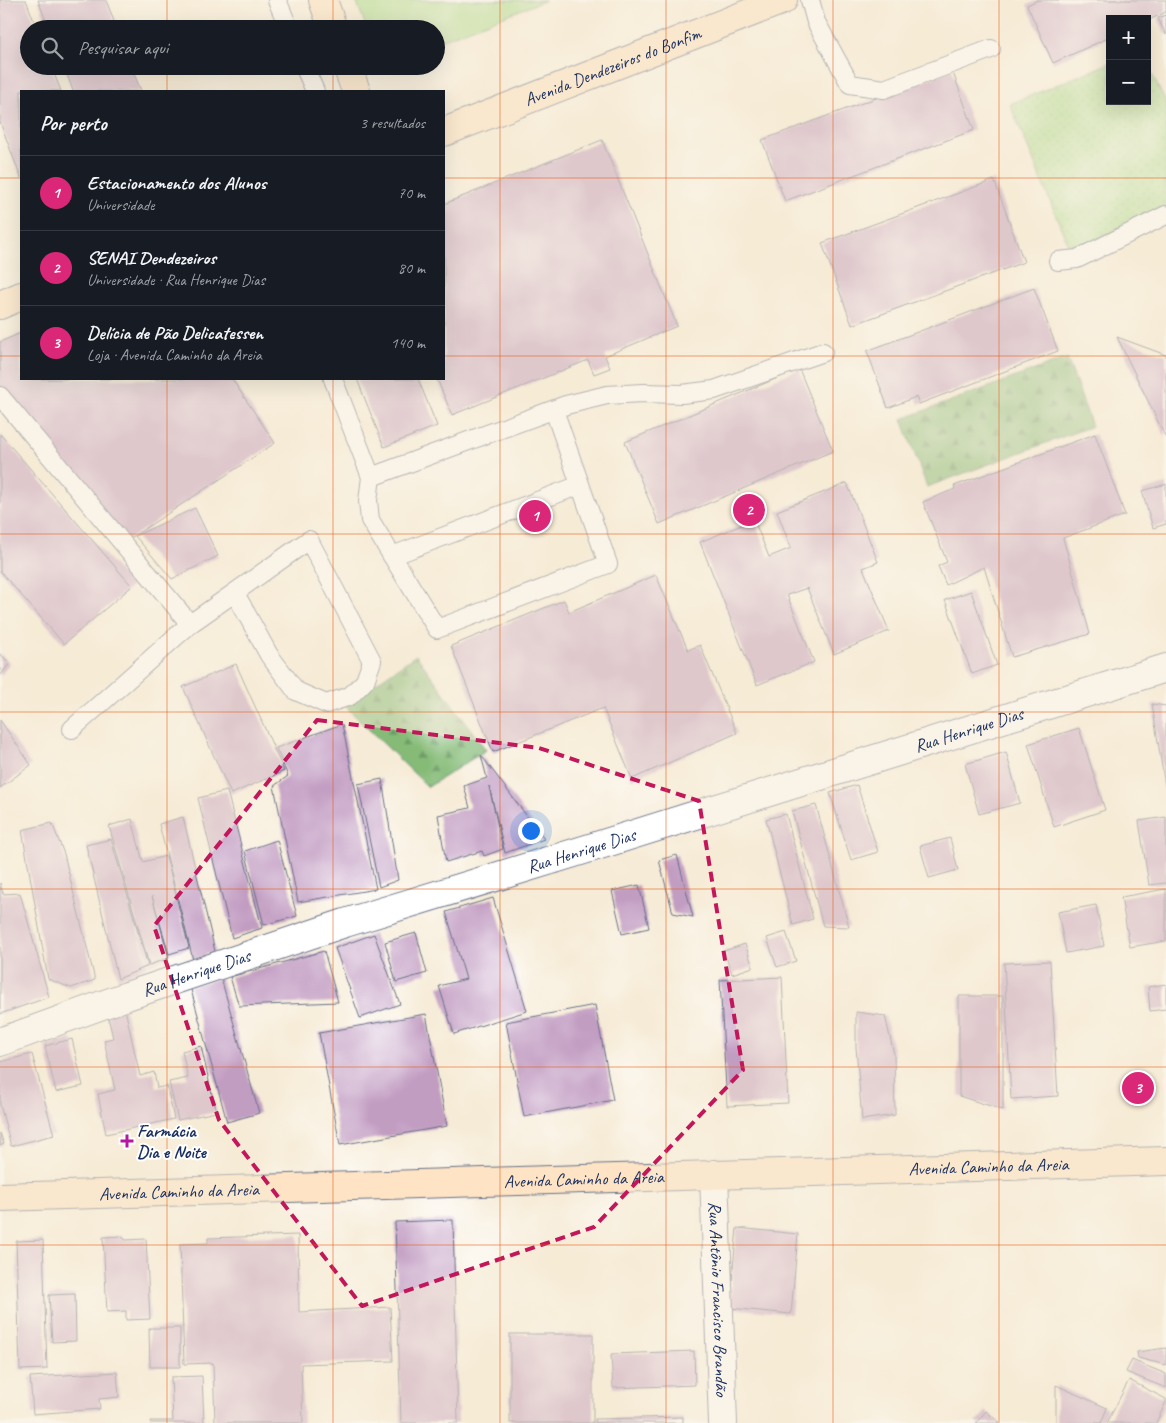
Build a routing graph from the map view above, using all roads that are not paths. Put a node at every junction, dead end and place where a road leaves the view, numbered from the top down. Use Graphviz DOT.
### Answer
graph roads {
  1 [pos="277,0"];
  2 [pos="323,0"];
  3 [pos="783,0"];
  4 [pos="810,0"];
  5 [pos="285,20"];
  6 [pos="330,20"];
  7 [pos="991,49"];
  8 [pos="308,75"];
  9 [pos="350,75"];
  10 [pos="315,90"];
  11 [pos="356,90"];
  12 [pos="445,132"];
  13 [pos="1166,215"];
  14 [pos="1058,262"];
  15 [pos="20,296"];
  16 [pos="0,305"];
  17 [pos="823,352"];
  18 [pos="333,380"];
  19 [pos="0,396"];
  20 [pos="554,410"];
  21 [pos="371,477"];
  22 [pos="580,485"];
  23 [pos="392,556"];
  24 [pos="235,593"];
  25 [pos="190,624"];
  26 [pos="1166,668"];
  27 [pos="72,729"];
  28 [pos="0,1042"];
  29 [pos="1166,1161"];
  30 [pos="714,1174"];
  31 [pos="0,1197"];
  32 [pos="723,1423"];
  1 -- 5 [label="lane"];
  2 -- 6 [label="main road"];
  3 -- 12 [label="main road, Avenida Dendezeiros do Bonfim"];
  4 -- 7 [label="lane"];
  8 -- 10 [label="lane"];
  9 -- 11 [label="main road"];
  13 -- 14 [label="lane"];
  15 -- 16 [label="main road"];
  17 -- 20 [label="lane"];
  18 -- 21 [label="lane"];
  19 -- 25 [label="lane"];
  20 -- 21 [label="lane"];
  20 -- 22 [label="lane"];
  21 -- 23 [label="lane"];
  22 -- 23 [label="lane"];
  22 -- 23 [label="lane"];
  24 -- 24 [label="lane"];
  24 -- 25 [label="lane"];
  25 -- 27 [label="lane"];
  26 -- 28 [label="street, Rua Henrique Dias"];
  29 -- 30 [label="main road, Avenida Caminho da Areia"];
  30 -- 31 [label="main road, Avenida Caminho da Areia"];
  30 -- 32 [label="street, Rua Antônio Francisco Brandão"];
}
